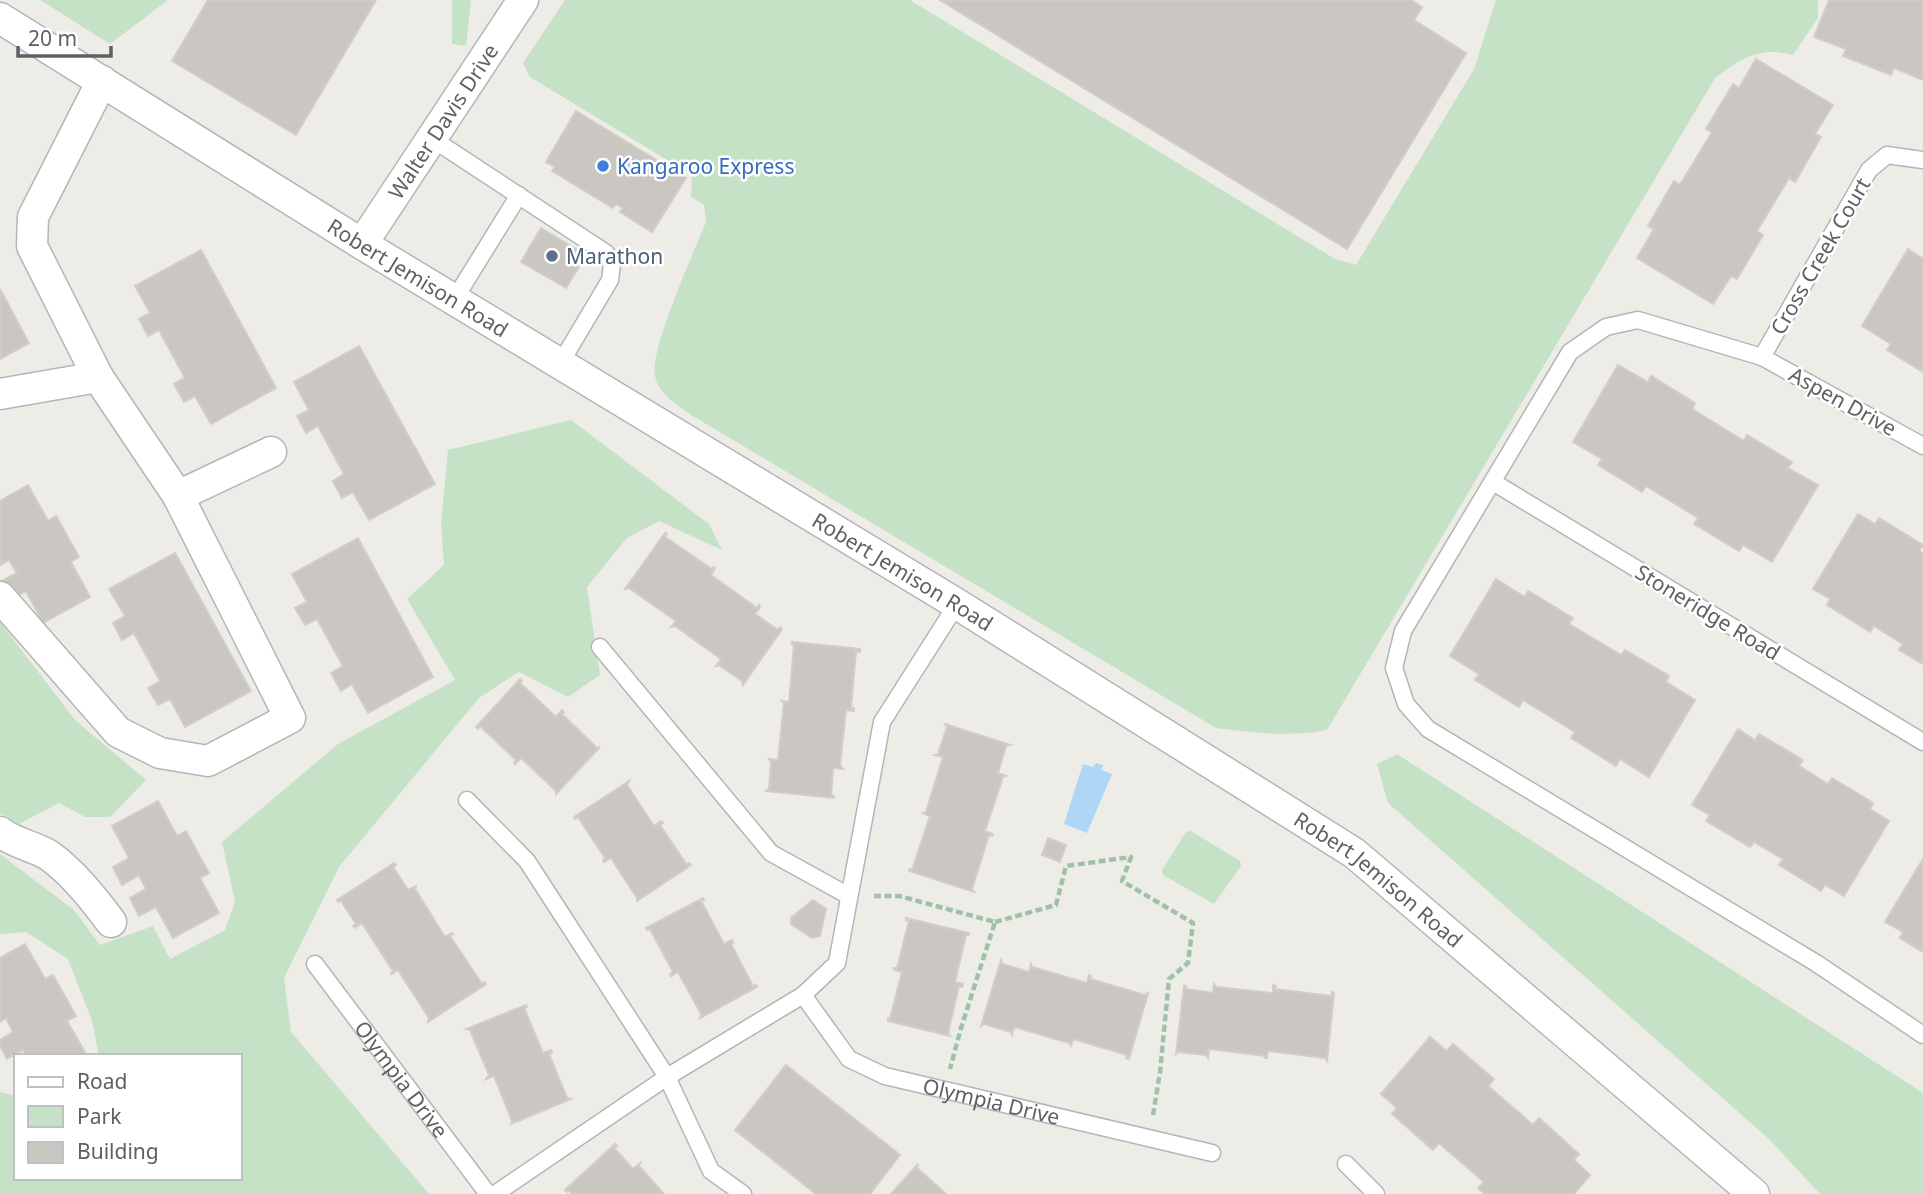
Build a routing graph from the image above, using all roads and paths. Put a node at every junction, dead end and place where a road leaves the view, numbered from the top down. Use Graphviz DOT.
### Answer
graph roads {
  1 [pos="523,0"];
  2 [pos="0,18"];
  3 [pos="102,81"];
  4 [pos="431,138"];
  5 [pos="1923,160"];
  6 [pos="519,195"];
  7 [pos="362,244"];
  8 [pos="454,300"];
  9 [pos="1762,357"];
  10 [pos="560,364"];
  11 [pos="97,377"];
  12 [pos="1,394"];
  13 [pos="1923,446"];
  14 [pos="271,452"];
  15 [pos="1493,482"];
  16 [pos="178,496"];
  17 [pos="0,597"];
  18 [pos="957,604"];
  19 [pos="600,647"];
  20 [pos="1923,742"];
  21 [pos="467,800"];
  22 [pos="0,832"];
  23 [pos="849,896"];
  24 [pos="111,922"];
  25 [pos="995,922"];
  26 [pos="315,964"];
  27 [pos="803,995"];
  28 [pos="1923,1035"];
  29 [pos="667,1077"];
  30 [pos="945,1091"];
  31 [pos="1149,1138"];
  32 [pos="1212,1153"];
  33 [pos="1346,1164"];
  34 [pos="488,1194"];
  35 [pos="495,1194"];
  36 [pos="743,1194"];
  37 [pos="1376,1194"];
  38 [pos="1754,1194"];
  1 -- 4 [label="street, Walter Davis Drive"];
  2 -- 3 [label="street, Robert Jemison Road"];
  3 -- 7 [label="street, Robert Jemison Road"];
  3 -- 11 [label="street"];
  4 -- 6 [label="lane"];
  4 -- 7 [label="street, Walter Davis Drive"];
  5 -- 9 [label="lane, Cross Creek Court"];
  6 -- 8 [label="lane"];
  6 -- 10 [label="lane"];
  7 -- 8 [label="street, Robert Jemison Road"];
  8 -- 10 [label="street, Robert Jemison Road"];
  9 -- 13 [label="lane, Aspen Drive"];
  9 -- 15 [label="lane, Aspen Drive"];
  10 -- 18 [label="street, Robert Jemison Road"];
  11 -- 12 [label="street"];
  11 -- 16 [label="street"];
  14 -- 16 [label="street"];
  15 -- 20 [label="lane, Stoneridge Road"];
  15 -- 28 [label="lane, Aspen Drive"];
  16 -- 17 [label="street"];
  18 -- 23 [label="lane"];
  18 -- 38 [label="street, Robert Jemison Road"];
  19 -- 23 [label="lane"];
  21 -- 29 [label="lane"];
  22 -- 24 [label="street"];
  23 -- 25 [label="path"];
  23 -- 27 [label="lane"];
  25 -- 30 [label="path"];
  25 -- 31 [label="path"];
  26 -- 34 [label="lane, Olympia Drive"];
  27 -- 29 [label="lane"];
  27 -- 30 [label="lane, Olympia Drive"];
  29 -- 35 [label="lane"];
  29 -- 36 [label="lane"];
  30 -- 31 [label="lane, Olympia Drive"];
  31 -- 32 [label="lane, Olympia Drive"];
  33 -- 37 [label="lane"];
}
